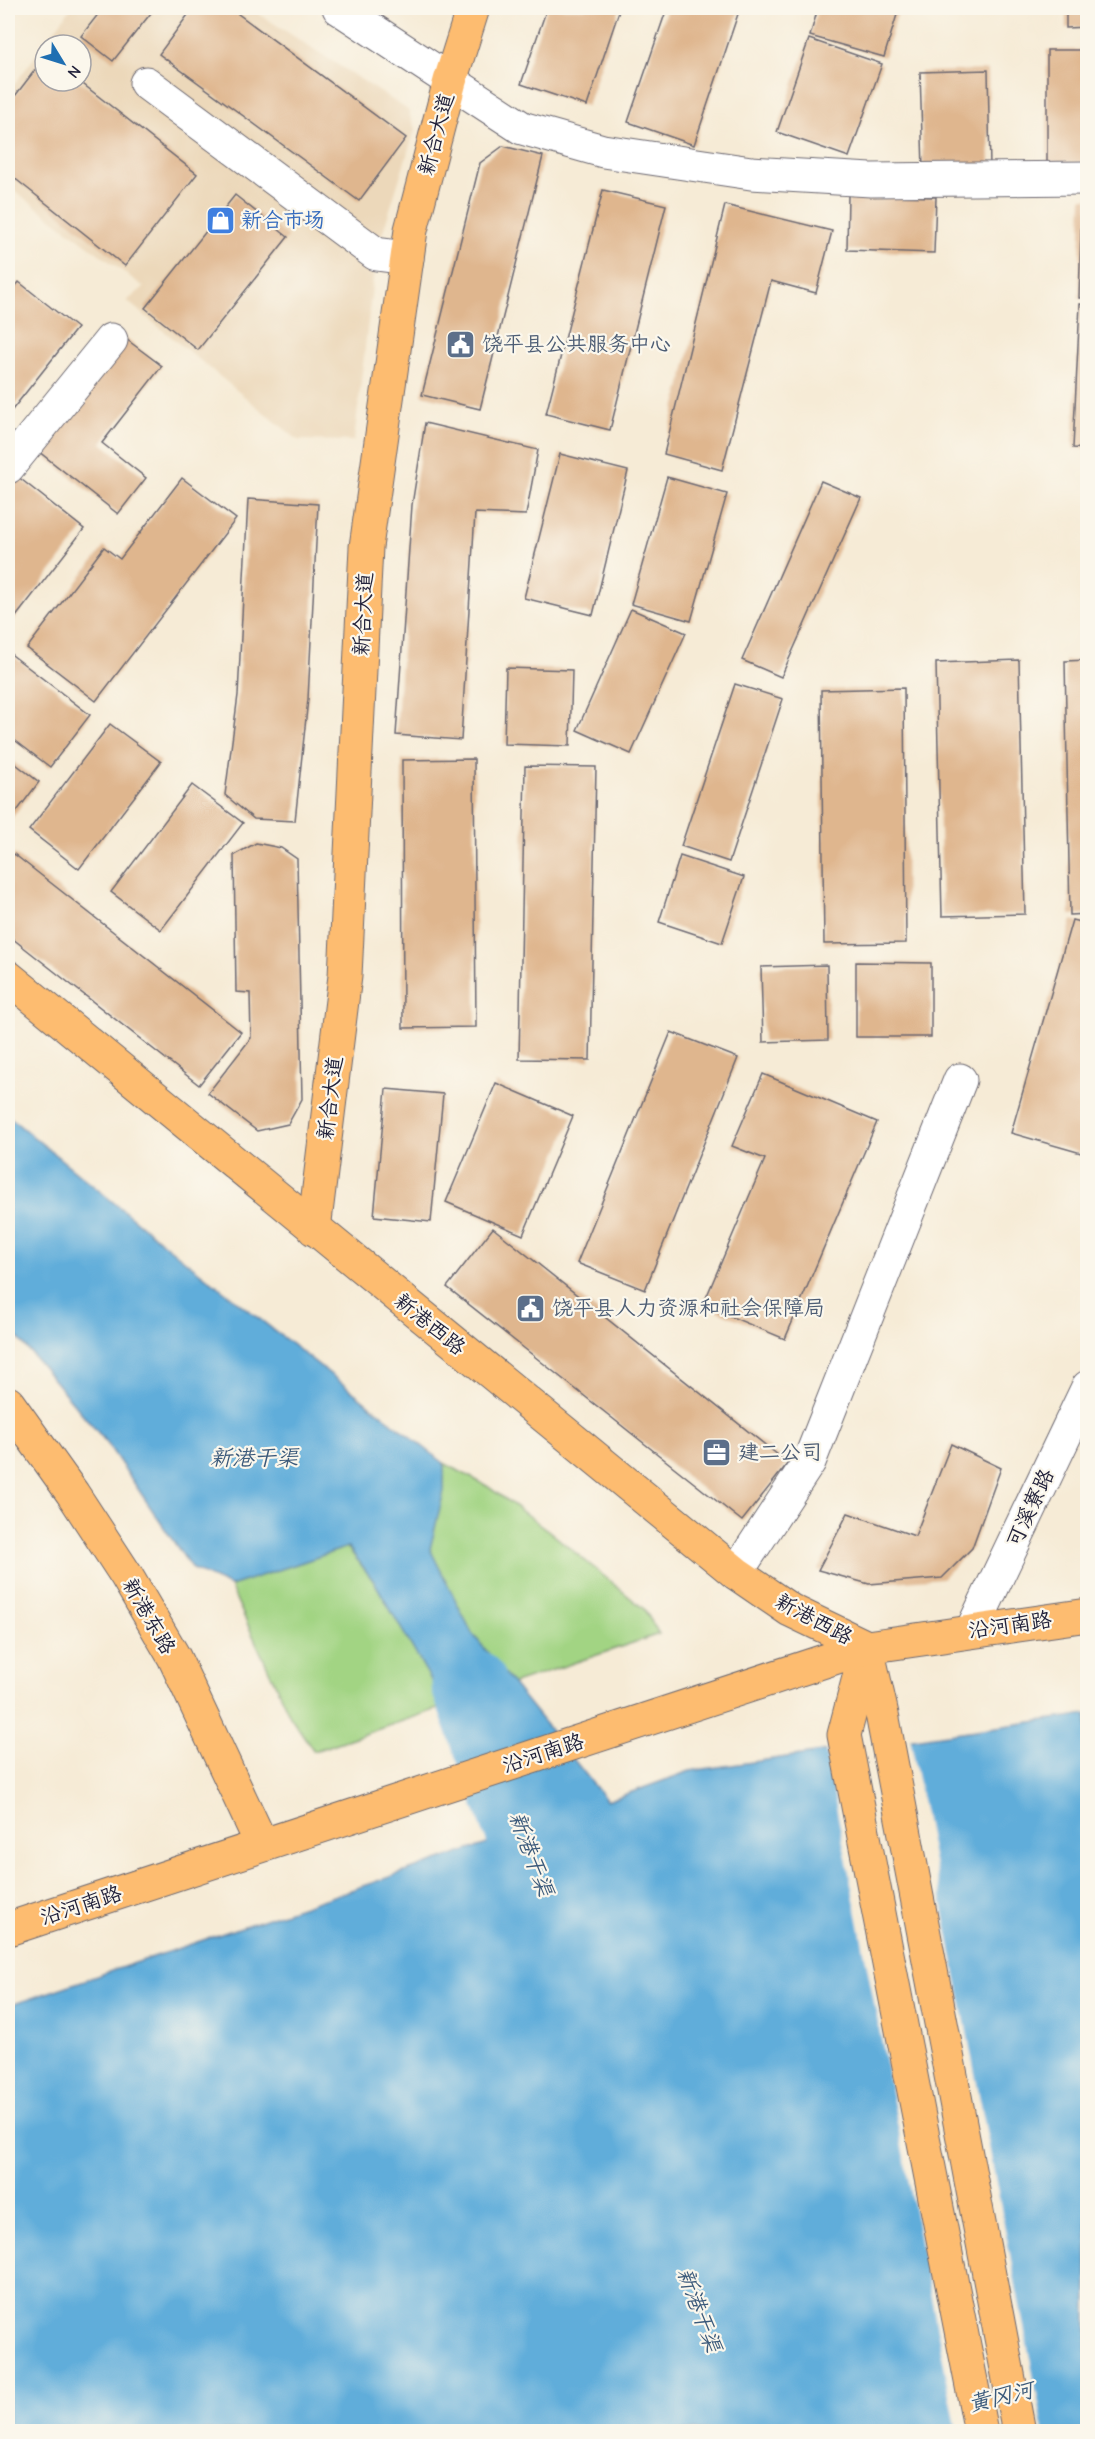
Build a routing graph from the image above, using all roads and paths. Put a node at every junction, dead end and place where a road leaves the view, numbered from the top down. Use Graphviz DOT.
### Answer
graph roads {
  1 [pos="339,8"];
  2 [pos="473,8"];
  3 [pos="450,81"];
  4 [pos="146,83"];
  5 [pos="1088,178"];
  6 [pos="407,258"];
  7 [pos="111,340"];
  8 [pos="8,467"];
  9 [pos="8,977"];
  10 [pos="960,1080"];
  11 [pos="314,1229"];
  12 [pos="1088,1387"];
  13 [pos="8,1403"];
  14 [pos="736,1573"];
  15 [pos="1088,1615"];
  16 [pos="972,1630"];
  17 [pos="867,1647"];
  18 [pos="262,1845"];
  19 [pos="8,1929"];
  20 [pos="981,2432"];
  21 [pos="1019,2432"];
  1 -- 3 [label="street"];
  2 -- 3 [label="main road, 新合大道"];
  3 -- 5 [label="street"];
  3 -- 6 [label="main road, 新合大道"];
  4 -- 6 [label="street"];
  6 -- 11 [label="main road, 新合大道"];
  7 -- 8 [label="street"];
  9 -- 11 [label="main road, 新港西路"];
  10 -- 14 [label="street"];
  11 -- 14 [label="main road, 新港西路"];
  12 -- 16 [label="street, 可溪寮路"];
  13 -- 18 [label="main road, 新港东路"];
  14 -- 17 [label="main road, 新港西路"];
  15 -- 16 [label="main road, 沿河南路"];
  16 -- 17 [label="main road, 沿河南路"];
  17 -- 18 [label="main road, 沿河南路"];
  17 -- 20 [label="main road"];
  17 -- 21 [label="main road"];
  18 -- 19 [label="main road, 沿河南路"];
}
